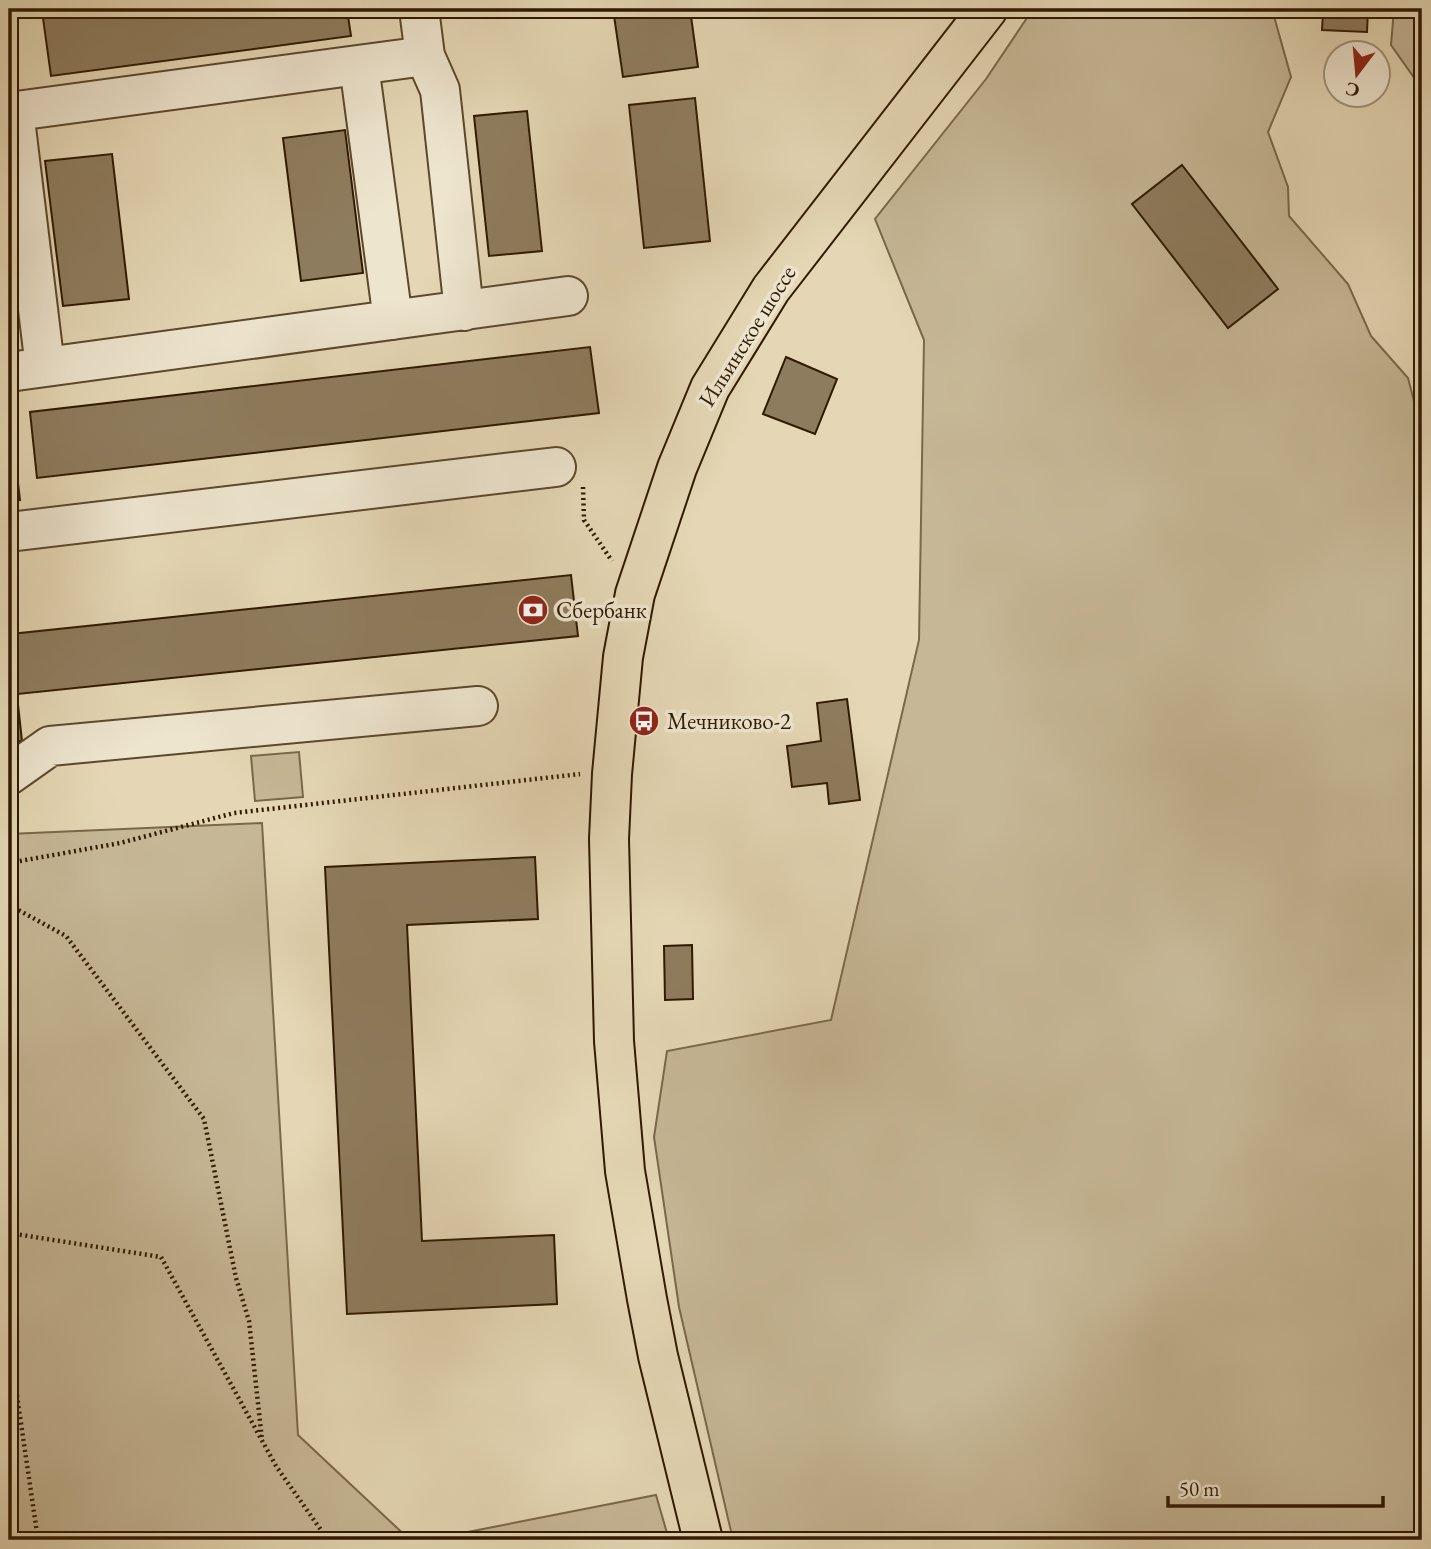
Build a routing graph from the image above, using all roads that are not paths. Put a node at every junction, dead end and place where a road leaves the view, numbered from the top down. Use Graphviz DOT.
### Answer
graph roads {
  1 [pos="419,9"];
  2 [pos="988,9"];
  3 [pos="425,56"];
  4 [pos="359,65"];
  5 [pos="12,112"];
  6 [pos="568,296"];
  7 [pos="464,311"];
  8 [pos="393,320"];
  9 [pos="27,369"];
  10 [pos="569,474"];
  11 [pos="9,532"];
  12 [pos="478,706"];
  13 [pos="9,775"];
  14 [pos="703,1540"];
  1 -- 3 [label="lane"];
  2 -- 14 [label="main road, Ильинское шоссе"];
  3 -- 4 [label="lane"];
  3 -- 7 [label="lane"];
  4 -- 5 [label="lane"];
  4 -- 8 [label="lane"];
  5 -- 9 [label="lane"];
  6 -- 7 [label="lane"];
  7 -- 8 [label="lane"];
  8 -- 9 [label="lane"];
  10 -- 11 [label="lane"];
  12 -- 13 [label="lane"];
}
